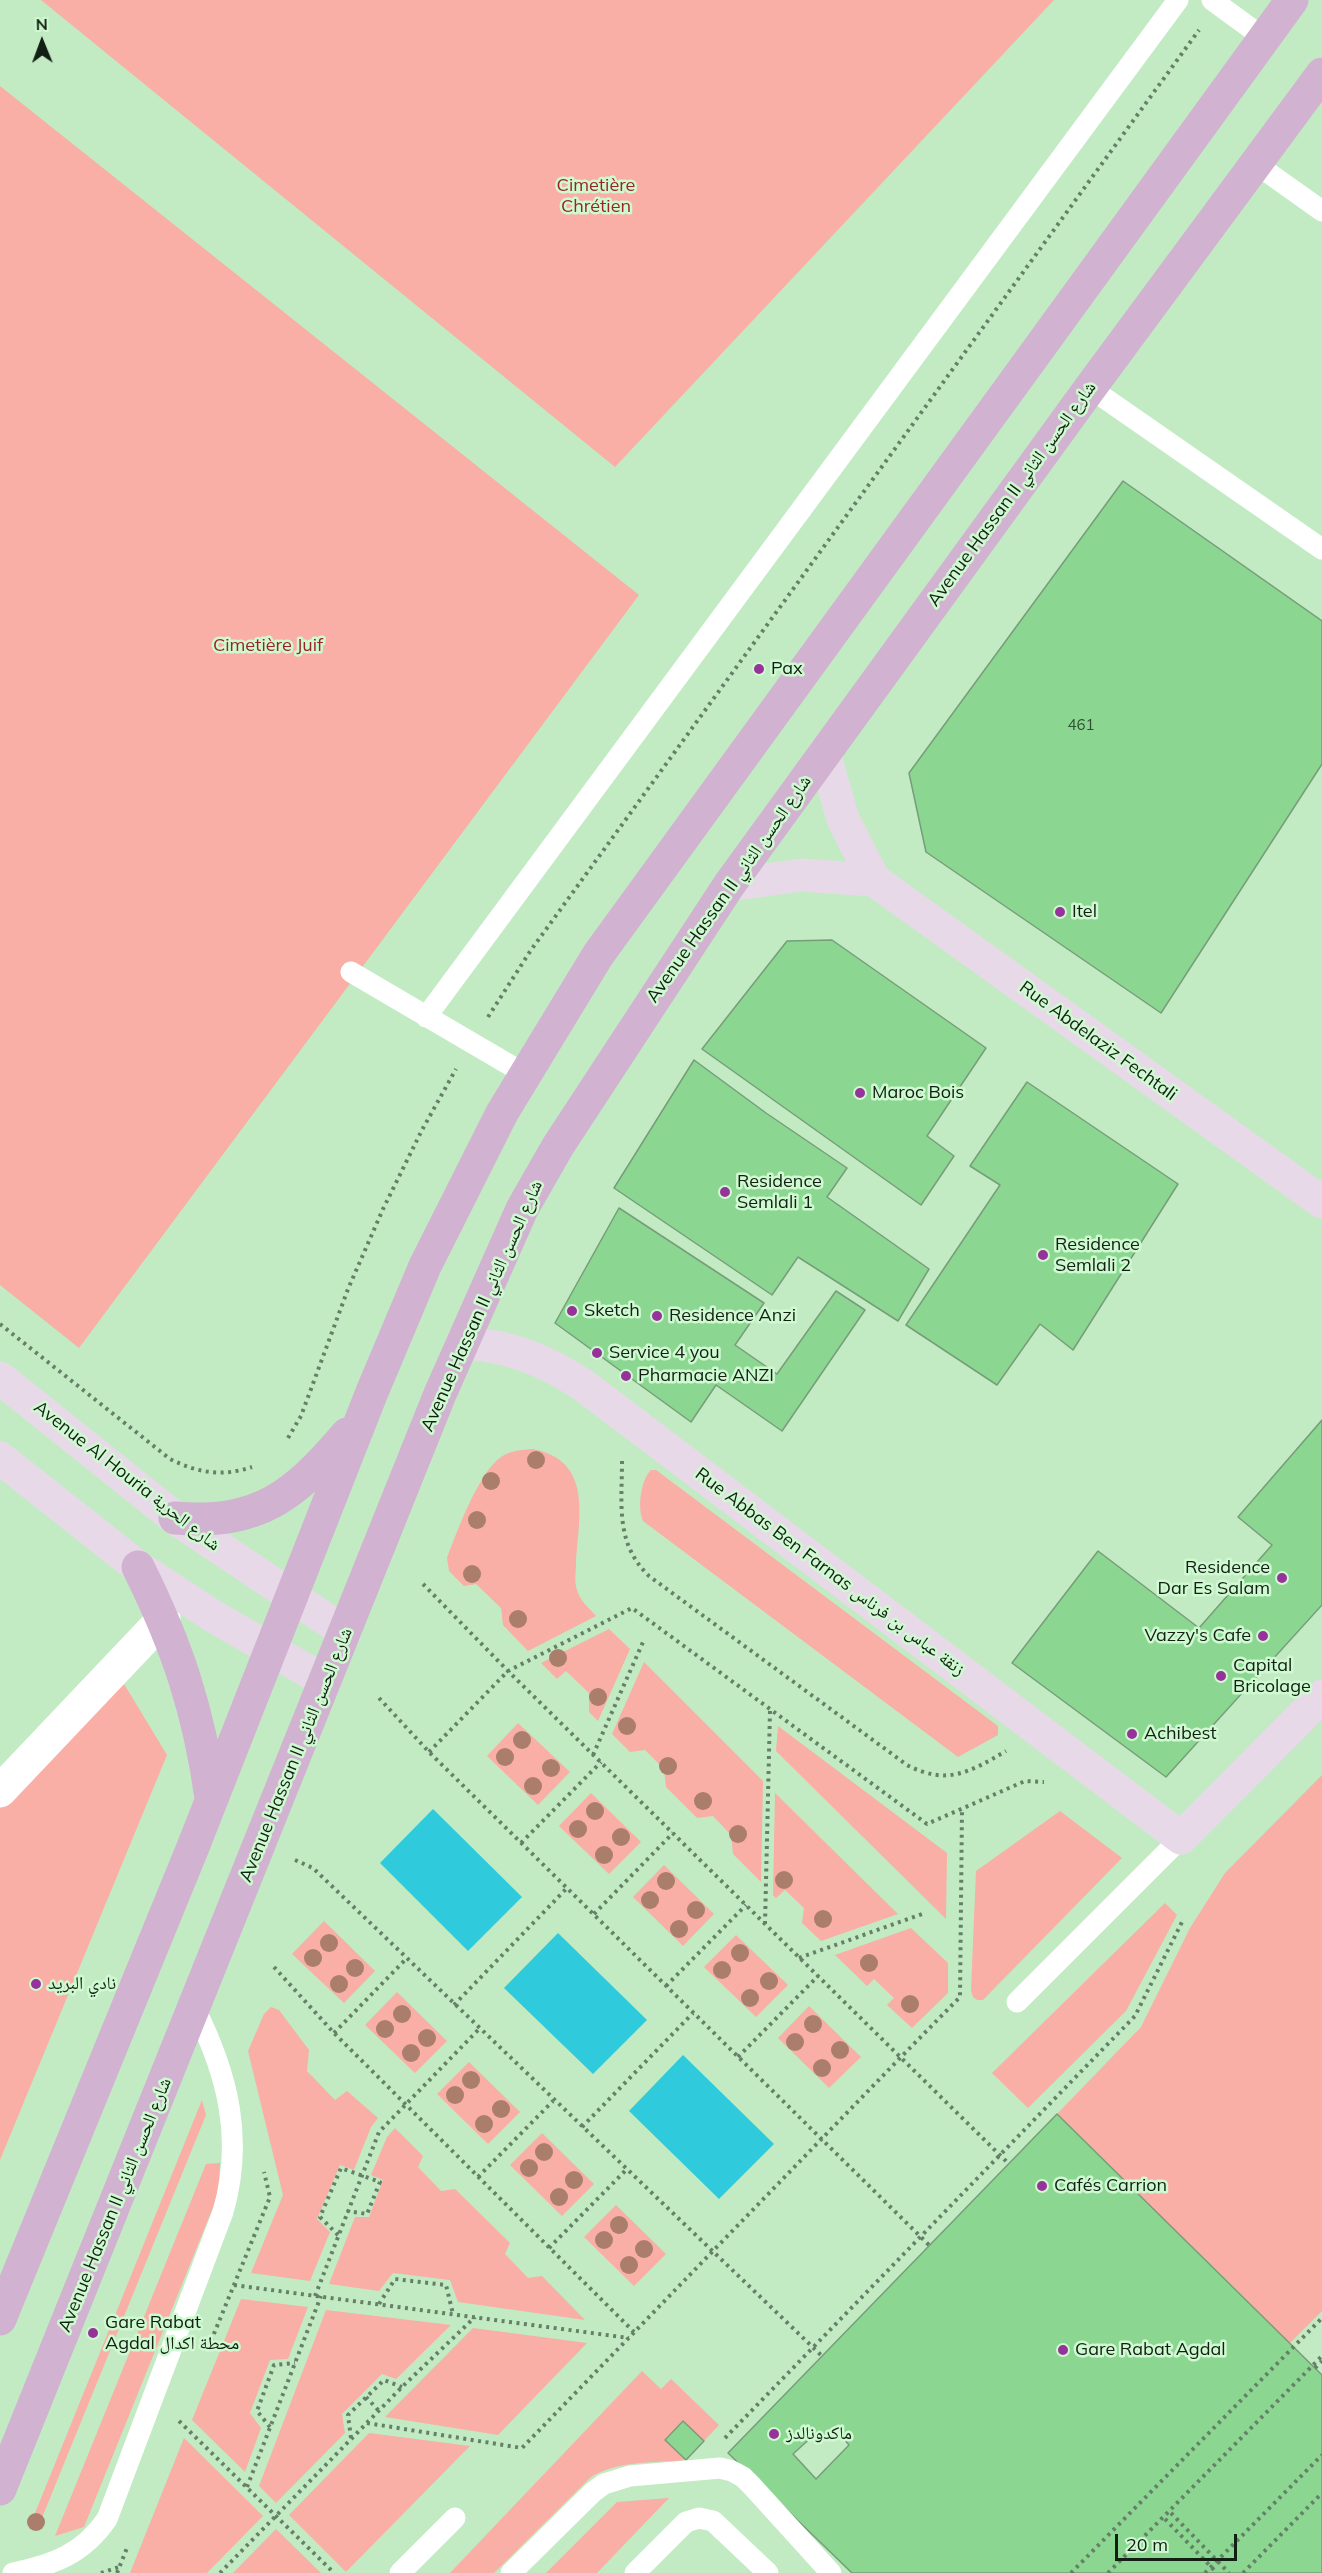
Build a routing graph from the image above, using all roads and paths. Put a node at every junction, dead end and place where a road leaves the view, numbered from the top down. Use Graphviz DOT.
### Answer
graph roads {
  1 [pos="1178,0"];
  2 [pos="1292,0"];
  3 [pos="1215,2"];
  4 [pos="1264,38"];
  5 [pos="1322,74"];
  6 [pos="1256,164"];
  7 [pos="1322,211"];
  8 [pos="1090,388"];
  9 [pos="1322,549"];
  10 [pos="824,753"];
  11 [pos="874,880"];
  12 [pos="729,885"];
  13 [pos="351,972"];
  14 [pos="426,1017"];
  15 [pos="471,1042"];
  16 [pos="525,1074"];
  17 [pos="1322,1202"];
  18 [pos="0,1324"];
  19 [pos="462,1343"];
  20 [pos="0,1378"];
  21 [pos="621,1415"];
  22 [pos="362,1417"];
  23 [pos="283,1444"];
  24 [pos="0,1458"];
  25 [pos="256,1465"];
  26 [pos="175,1518"];
  27 [pos="138,1567"];
  28 [pos="423,1584"];
  29 [pos="292,1596"];
  30 [pos="164,1618"];
  31 [pos="345,1632"];
  32 [pos="643,1642"];
  33 [pos="270,1649"];
  34 [pos="508,1671"];
  35 [pos="325,1681"];
  36 [pos="1322,1696"];
  37 [pos="379,1698"];
  38 [pos="770,1710"];
  39 [pos="1040,1731"];
  40 [pos="429,1752"];
  41 [pos="593,1755"];
  42 [pos="601,1762"];
  43 [pos="1048,1782"];
  44 [pos="1,1787"];
  45 [pos="212,1800"];
  46 [pos="962,1809"];
  47 [pos="673,1833"];
  48 [pos="1181,1838"];
  49 [pos="521,1843"];
  50 [pos="295,1860"];
  51 [pos="567,1888"];
  52 [pos="746,1905"];
  53 [pos="594,1914"];
  54 [pos="922,1914"];
  55 [pos="1183,1920"];
  56 [pos="765,1924"];
  57 [pos="800,1958"];
  58 [pos="406,1959"];
  59 [pos="274,1967"];
  60 [pos="818,1976"];
  61 [pos="666,1986"];
  62 [pos="1017,2002"];
  63 [pos="454,2005"];
  64 [pos="195,2009"];
  65 [pos="693,2013"];
  66 [pos="479,2029"];
  67 [pos="334,2033"];
  68 [pos="738,2057"];
  69 [pos="901,2057"];
  70 [pos="554,2100"];
  71 [pos="406,2104"];
  72 [pos="582,2127"];
  73 [pos="822,2139"];
  74 [pos="1000,2155"];
  75 [pos="1009,2163"];
  76 [pos="626,2170"];
  77 [pos="361,2175"];
  78 [pos="478,2177"];
  79 [pos="347,2211"];
  80 [pos="338,2235"];
  81 [pos="921,2237"];
  82 [pos="929,2245"];
  83 [pos="549,2248"];
  84 [pos="712,2252"];
  85 [pos="234,2285"];
  86 [pos="315,2296"];
  87 [pos="321,2296"];
  88 [pos="379,2304"];
  89 [pos="453,2314"];
  90 [pos="475,2317"];
  91 [pos="0,2319"];
  92 [pos="1322,2319"];
  93 [pos="634,2332"];
  94 [pos="628,2338"];
  95 [pos="812,2348"];
  96 [pos="822,2356"];
  97 [pos="1322,2356"];
  98 [pos="1322,2361"];
  99 [pos="295,2363"];
  100 [pos="1315,2368"];
  101 [pos="402,2387"];
  102 [pos="366,2397"];
  103 [pos="379,2411"];
  104 [pos="179,2421"];
  105 [pos="367,2423"];
  106 [pos="270,2428"];
  107 [pos="351,2439"];
  108 [pos="1322,2455"];
  109 [pos="707,2469"];
  110 [pos="247,2487"];
  111 [pos="0,2489"];
  112 [pos="1322,2493"];
  113 [pos="1171,2513"];
  114 [pos="276,2516"];
  115 [pos="455,2518"];
  116 [pos="1165,2519"];
  117 [pos="119,2566"];
  118 [pos="13,2573"];
  119 [pos="101,2573"];
  120 [pos="220,2573"];
  121 [pos="334,2573"];
  122 [pos="400,2573"];
  123 [pos="511,2573"];
  124 [pos="635,2573"];
  125 [pos="768,2573"];
  126 [pos="831,2573"];
  127 [pos="1071,2573"];
  128 [pos="1108,2573"];
  129 [pos="1205,2573"];
  130 [pos="1217,2573"];
  131 [pos="1229,2573"];
  132 [pos="1243,2573"];
  1 -- 14 [label="lane"];
  2 -- 4 [label="main road"];
  3 -- 4 [label="lane"];
  3 -- 15 [label="path"];
  4 -- 16 [label="main road"];
  5 -- 6 [label="main road, Avenue Hassan II شارع الحسن الثاني"];
  6 -- 7 [label="lane"];
  6 -- 8 [label="main road, Avenue Hassan II شارع الحسن الثاني"];
  8 -- 9 [label="lane"];
  8 -- 10 [label="main road, Avenue Hassan II شارع الحسن الثاني"];
  10 -- 11 [label="street"];
  10 -- 12 [label="main road, Avenue Hassan II شارع الحسن الثاني"];
  11 -- 12 [label="street"];
  11 -- 17 [label="street, Rue Abdelaziz Fechtali"];
  12 -- 19 [label="main road, Avenue Hassan II شارع الحسن الثاني"];
  13 -- 14 [label="lane"];
  14 -- 15 [label="lane"];
  15 -- 16 [label="lane"];
  15 -- 23 [label="path"];
  16 -- 22 [label="main road"];
  18 -- 25 [label="path"];
  19 -- 21 [label="street, Rue Abbas Ben Farnas زنقة عباس بن فرناس"];
  19 -- 31 [label="main road, Avenue Hassan II شارع الحسن الثاني"];
  20 -- 26 [label="street, Avenue Al Houria شارع الحرية"];
  21 -- 39 [label="street, Rue Abbas Ben Farnas زنقة عباس بن فرناس"];
  21 -- 39 [label="path"];
  22 -- 26 [label="main road"];
  22 -- 29 [label="main road"];
  24 -- 27 [label="street"];
  26 -- 29 [label="street, Avenue Al Houria شارع الحرية"];
  27 -- 30 [label="main road"];
  27 -- 33 [label="street"];
  28 -- 34 [label="path"];
  29 -- 31 [label="street, Avenue Al Houria شارع الحرية"];
  29 -- 33 [label="main road"];
  30 -- 44 [label="street"];
  30 -- 45 [label="main road"];
  31 -- 35 [label="main road, Avenue Hassan II شارع الحسن الثاني"];
  32 -- 41 [label="path"];
  33 -- 35 [label="street"];
  33 -- 45 [label="main road"];
  34 -- 38 [label="path"];
  34 -- 40 [label="path"];
  34 -- 41 [label="path"];
  35 -- 64 [label="main road, Avenue Hassan II شارع الحسن الثاني"];
  36 -- 48 [label="street"];
  37 -- 40 [label="path"];
  38 -- 46 [label="path"];
  38 -- 56 [label="path"];
  39 -- 48 [label="street, Rue Abbas Ben Farnas زنقة عباس بن فرناس"];
  40 -- 49 [label="path"];
  41 -- 42 [label="path"];
  42 -- 47 [label="path"];
  42 -- 49 [label="path"];
  43 -- 46 [label="path"];
  45 -- 91 [label="main road"];
  46 -- 69 [label="path"];
  47 -- 52 [label="path"];
  47 -- 53 [label="path"];
  48 -- 62 [label="lane"];
  49 -- 51 [label="path"];
  50 -- 58 [label="path"];
  51 -- 53 [label="path"];
  51 -- 63 [label="path"];
  52 -- 56 [label="path"];
  52 -- 61 [label="path"];
  53 -- 61 [label="path"];
  54 -- 57 [label="path"];
  55 -- 74 [label="path"];
  56 -- 57 [label="path"];
  57 -- 60 [label="path"];
  58 -- 63 [label="path"];
  58 -- 67 [label="path"];
  59 -- 67 [label="path"];
  60 -- 68 [label="path"];
  60 -- 69 [label="path"];
  61 -- 65 [label="path"];
  63 -- 66 [label="path"];
  64 -- 111 [label="main road, Avenue Hassan II شارع الحسن الثاني"];
  64 -- 118 [label="lane"];
  65 -- 68 [label="path"];
  65 -- 72 [label="path"];
  66 -- 70 [label="path"];
  66 -- 71 [label="path"];
  67 -- 71 [label="path"];
  68 -- 73 [label="path"];
  69 -- 73 [label="path"];
  69 -- 74 [label="path"];
  70 -- 72 [label="path"];
  70 -- 78 [label="path"];
  71 -- 77 [label="path"];
  71 -- 78 [label="path"];
  72 -- 76 [label="path"];
  73 -- 81 [label="path"];
  73 -- 84 [label="path"];
  74 -- 75 [label="path"];
  74 -- 81 [label="path"];
  76 -- 83 [label="path"];
  76 -- 84 [label="path"];
  77 -- 79 [label="path"];
  77 -- 79 [label="path"];
  77 -- 80 [label="path"];
  78 -- 83 [label="path"];
  79 -- 80 [label="path"];
  80 -- 86 [label="path"];
  81 -- 82 [label="path"];
  81 -- 95 [label="path"];
  83 -- 93 [label="path"];
  84 -- 93 [label="path"];
  84 -- 95 [label="path"];
  85 -- 86 [label="path"];
  86 -- 87 [label="path"];
  87 -- 88 [label="path"];
  87 -- 99 [label="path"];
  88 -- 89 [label="path"];
  88 -- 89 [label="path"];
  89 -- 90 [label="path"];
  90 -- 94 [label="path"];
  90 -- 101 [label="path"];
  92 -- 127 [label="path"];
  93 -- 94 [label="path"];
  94 -- 105 [label="path"];
  95 -- 96 [label="path"];
  95 -- 109 [label="path"];
  97 -- 128 [label="path"];
  98 -- 100 [label="path"];
  99 -- 106 [label="path"];
  99 -- 106 [label="path"];
  101 -- 102 [label="path"];
  101 -- 103 [label="path"];
  102 -- 103 [label="path"];
  102 -- 107 [label="path"];
  103 -- 105 [label="path"];
  104 -- 110 [label="path"];
  105 -- 107 [label="path"];
  106 -- 110 [label="path"];
  107 -- 114 [label="path"];
  108 -- 129 [label="path"];
  109 -- 123 [label="lane"];
  109 -- 126 [label="lane"];
  110 -- 114 [label="path"];
  112 -- 132 [label="path"];
  113 -- 131 [label="path"];
  114 -- 120 [label="path"];
  114 -- 121 [label="path"];
  115 -- 122 [label="lane"];
  116 -- 130 [label="path"];
  117 -- 119 [label="path"];
  124 -- 125 [label="lane"];
}
